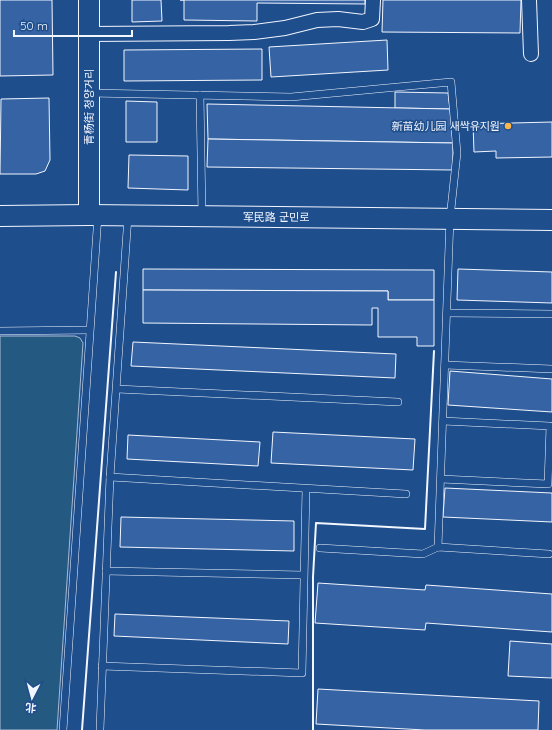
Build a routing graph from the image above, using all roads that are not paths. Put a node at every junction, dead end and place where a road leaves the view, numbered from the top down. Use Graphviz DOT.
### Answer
graph roads {
  1 [pos="89,0"];
  2 [pos="373,0"];
  3 [pos="529,0"];
  4 [pos="89,34"];
  5 [pos="531,54"];
  6 [pos="89,93"];
  7 [pos="200,95"];
  8 [pos="94,215"];
  9 [pos="128,215"];
  10 [pos="0,216"];
  11 [pos="202,216"];
  12 [pos="450,218"];
  13 [pos="552,220"];
  14 [pos="447,313"];
  15 [pos="552,314"];
  16 [pos="89,330"];
  17 [pos="0,331"];
  18 [pos="445,365"];
  19 [pos="552,369"];
  20 [pos="117,390"];
  21 [pos="398,402"];
  22 [pos="443,421"];
  23 [pos="110,477"];
  24 [pos="441,479"];
  25 [pos="306,489"];
  26 [pos="406,494"];
  27 [pos="438,547"];
  28 [pos="320,548"];
  29 [pos="550,554"];
  30 [pos="106,571"];
  31 [pos="303,575"];
  32 [pos="102,666"];
  33 [pos="100,729"];
  34 [pos="63,730"];
  1 -- 4 [label="street, 青杨街 청양거리"];
  2 -- 4 [label="street"];
  3 -- 5 [label="street"];
  4 -- 6 [label="street, 青杨街 청양거리"];
  6 -- 7 [label="lane"];
  6 -- 8 [label="street, 青杨街 청양거리"];
  7 -- 11 [label="lane"];
  7 -- 12 [label="lane"];
  8 -- 9 [label="street, 军民路 군민로"];
  8 -- 10 [label="street, 军民路 군민로"];
  8 -- 16 [label="lane"];
  9 -- 11 [label="street, 军民路 군민로"];
  9 -- 20 [label="lane"];
  11 -- 12 [label="street, 军民路 군민로"];
  12 -- 13 [label="street, 军民路 군민로"];
  12 -- 14 [label="lane"];
  14 -- 15 [label="lane"];
  14 -- 18 [label="lane"];
  16 -- 17 [label="lane"];
  16 -- 34 [label="lane"];
  18 -- 19 [label="lane"];
  18 -- 22 [label="lane"];
  20 -- 21 [label="lane"];
  20 -- 23 [label="lane"];
  22 -- 24 [label="lane"];
  22 -- 24 [label="lane"];
  23 -- 25 [label="lane"];
  23 -- 30 [label="lane"];
  24 -- 27 [label="lane"];
  25 -- 26 [label="lane"];
  25 -- 31 [label="lane"];
  27 -- 28 [label="lane"];
  27 -- 29 [label="lane"];
  30 -- 31 [label="lane"];
  30 -- 32 [label="lane"];
  31 -- 32 [label="lane"];
  32 -- 33 [label="lane"];
}
